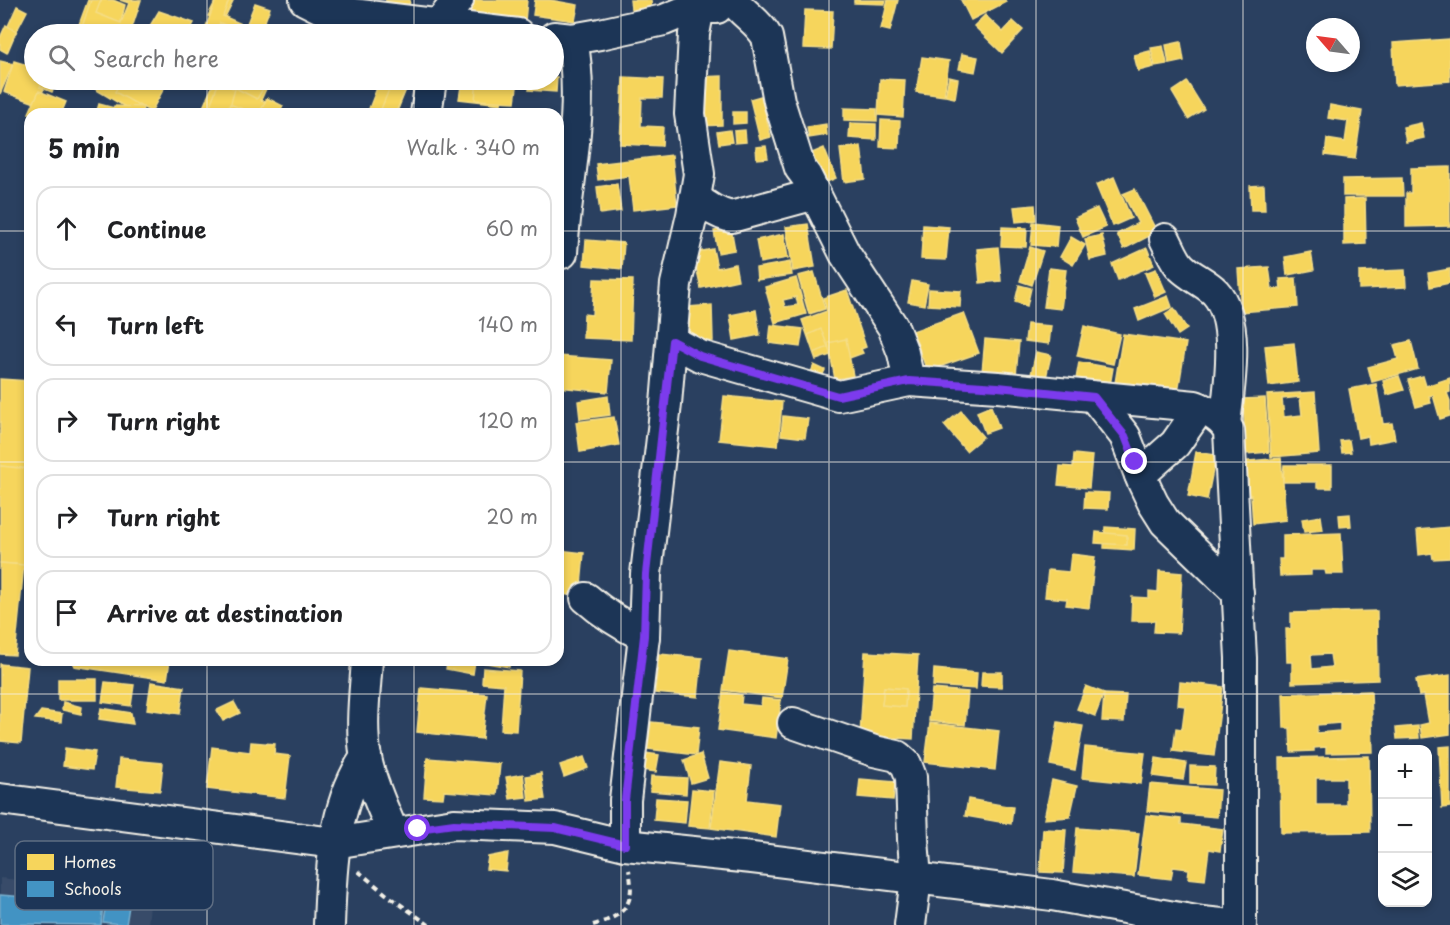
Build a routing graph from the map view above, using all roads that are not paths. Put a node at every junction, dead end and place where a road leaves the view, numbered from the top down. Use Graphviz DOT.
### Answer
graph roads {
  1 [pos="305,0"];
  2 [pos="458,0"];
  3 [pos="736,4"];
  4 [pos="695,6"];
  5 [pos="406,24"];
  6 [pos="441,24"];
  7 [pos="564,38"];
  8 [pos="564,40"];
  9 [pos="430,90"];
  10 [pos="427,108"];
  11 [pos="815,194"];
  12 [pos="695,197"];
  13 [pos="564,234"];
  14 [pos="1165,239"];
  15 [pos="672,341"];
  16 [pos="909,381"];
  17 [pos="1094,397"];
  18 [pos="1200,408"];
  19 [pos="1225,424"];
  20 [pos="1140,475"];
  21 [pos="1238,593"];
  22 [pos="586,598"];
  23 [pos="644,636"];
  24 [pos="367,666"];
  25 [pos="793,723"];
  26 [pos="366,757"];
  27 [pos="0,799"];
  28 [pos="393,833"];
  29 [pos="334,843"];
  30 [pos="625,845"];
  31 [pos="916,879"];
  32 [pos="329,925"];
  33 [pos="910,925"];
  34 [pos="1233,925"];
  35 [pos="1242,925"];
  1 -- 5 [label="street"];
  2 -- 6 [label="street"];
  3 -- 4 [label="street"];
  3 -- 11 [label="street"];
  4 -- 7 [label="street"];
  4 -- 12 [label="street"];
  8 -- 13 [label="street"];
  9 -- 10 [label="street"];
  11 -- 12 [label="street"];
  11 -- 16 [label="street"];
  12 -- 15 [label="street"];
  14 -- 19 [label="street"];
  15 -- 16 [label="street"];
  15 -- 23 [label="street"];
  16 -- 17 [label="street"];
  17 -- 18 [label="street"];
  17 -- 20 [label="street"];
  18 -- 19 [label="street"];
  18 -- 20 [label="street"];
  19 -- 21 [label="street"];
  20 -- 21 [label="street"];
  21 -- 35 [label="street"];
  22 -- 23 [label="street"];
  23 -- 30 [label="street"];
  24 -- 26 [label="street"];
  25 -- 31 [label="street"];
  26 -- 28 [label="street"];
  26 -- 29 [label="street"];
  27 -- 29 [label="street"];
  28 -- 29 [label="street"];
  28 -- 30 [label="street"];
  29 -- 32 [label="street"];
  30 -- 31 [label="street"];
  31 -- 33 [label="street"];
  31 -- 34 [label="street"];
}
